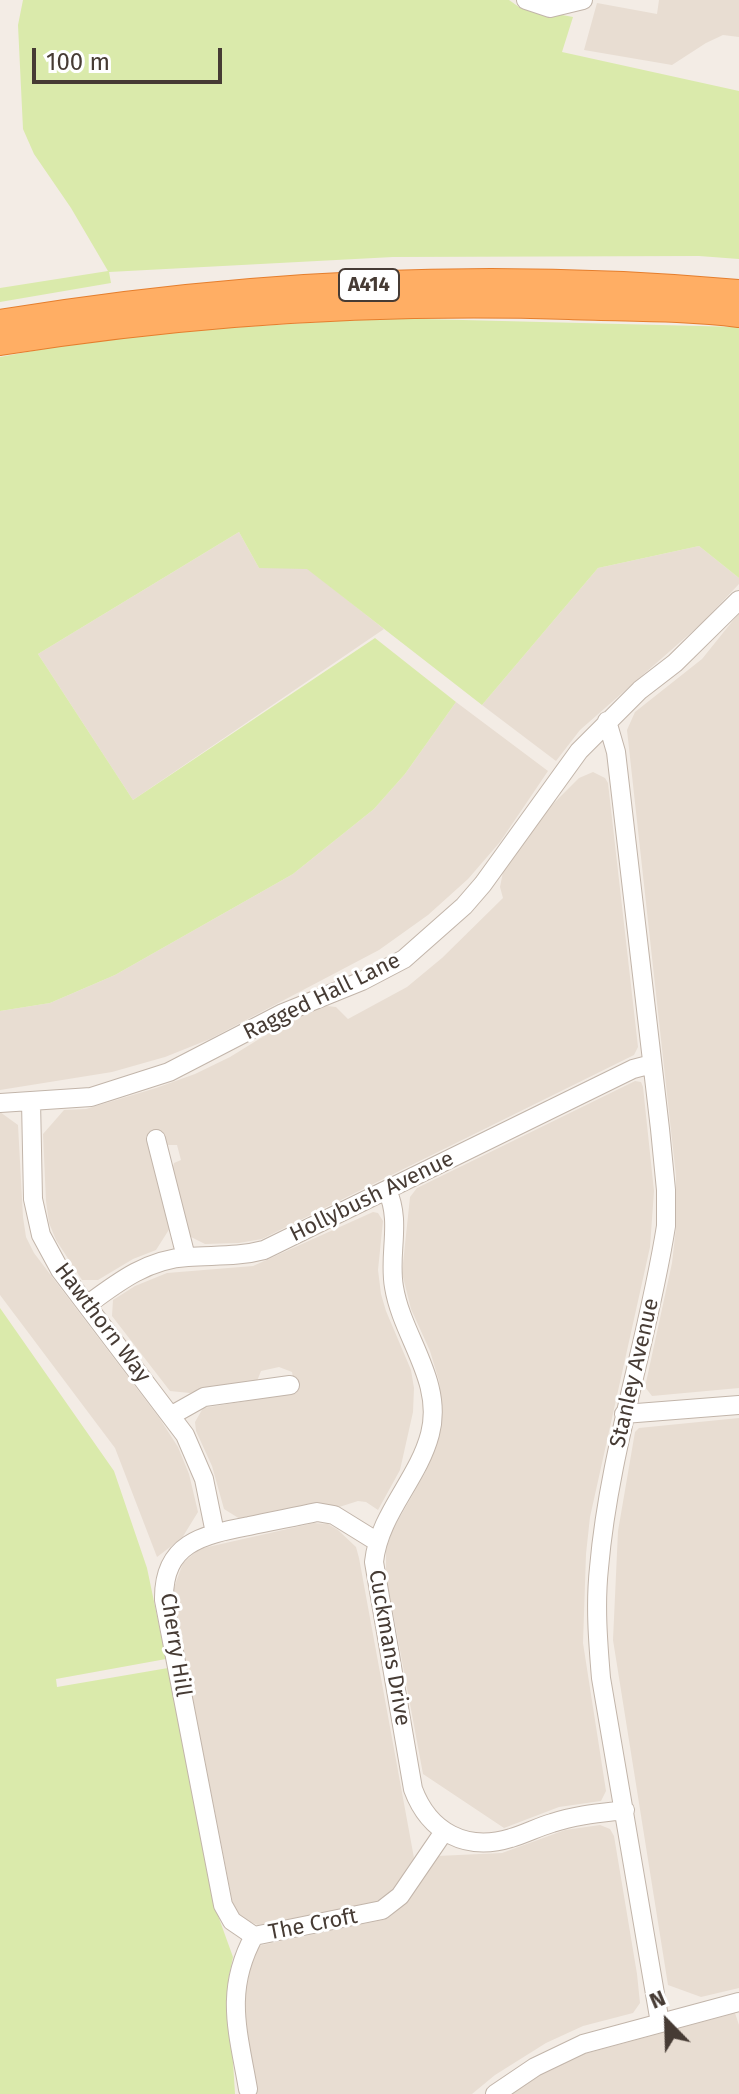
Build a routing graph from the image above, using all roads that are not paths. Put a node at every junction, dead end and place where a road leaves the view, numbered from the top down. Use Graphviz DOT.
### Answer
graph roads {
  1 [pos="526,0"];
  2 [pos="581,1"];
  3 [pos="739,293"];
  4 [pos="739,314"];
  5 [pos="0,323"];
  6 [pos="0,342"];
  7 [pos="739,600"];
  8 [pos="607,721"];
  9 [pos="652,1064"];
  10 [pos="31,1101"];
  11 [pos="0,1103"];
  12 [pos="156,1139"];
  13 [pos="387,1190"];
  14 [pos="186,1257"];
  15 [pos="87,1305"];
  16 [pos="290,1385"];
  17 [pos="739,1405"];
  18 [pos="624,1414"];
  19 [pos="172,1415"];
  20 [pos="215,1533"];
  21 [pos="376,1541"];
  22 [pos="625,1810"];
  23 [pos="443,1833"];
  24 [pos="254,1936"];
  25 [pos="739,2002"];
  26 [pos="660,2023"];
  27 [pos="248,2089"];
  28 [pos="495,2094"];
  1 -- 2 [label="street"];
  3 -- 5 [label="highway, A414"];
  4 -- 6 [label="highway, A414"];
  7 -- 8 [label="street, Ragged Hall Lane"];
  8 -- 9 [label="street, Stanley Avenue"];
  8 -- 10 [label="street, Ragged Hall Lane"];
  9 -- 13 [label="street, Hollybush Avenue"];
  9 -- 18 [label="street, Stanley Avenue"];
  10 -- 11 [label="street, Ragged Hall Lane"];
  10 -- 15 [label="street, Hawthorn Way"];
  12 -- 14 [label="street"];
  13 -- 14 [label="street, Hollybush Avenue"];
  13 -- 21 [label="street, Cuckmans Drive"];
  14 -- 15 [label="street, Hollybush Avenue"];
  15 -- 19 [label="street, Hawthorn Way"];
  16 -- 19 [label="street"];
  17 -- 18 [label="street"];
  18 -- 22 [label="street, Stanley Avenue"];
  19 -- 20 [label="street, Hawthorn Way"];
  20 -- 21 [label="street, Cherry Hill"];
  20 -- 24 [label="street, Cherry Hill"];
  21 -- 23 [label="street, Cuckmans Drive"];
  22 -- 23 [label="street"];
  22 -- 26 [label="street, Stanley Avenue"];
  23 -- 24 [label="street, The Croft"];
  24 -- 27 [label="street, The Croft"];
  25 -- 26 [label="street"];
  26 -- 28 [label="street"];
}
